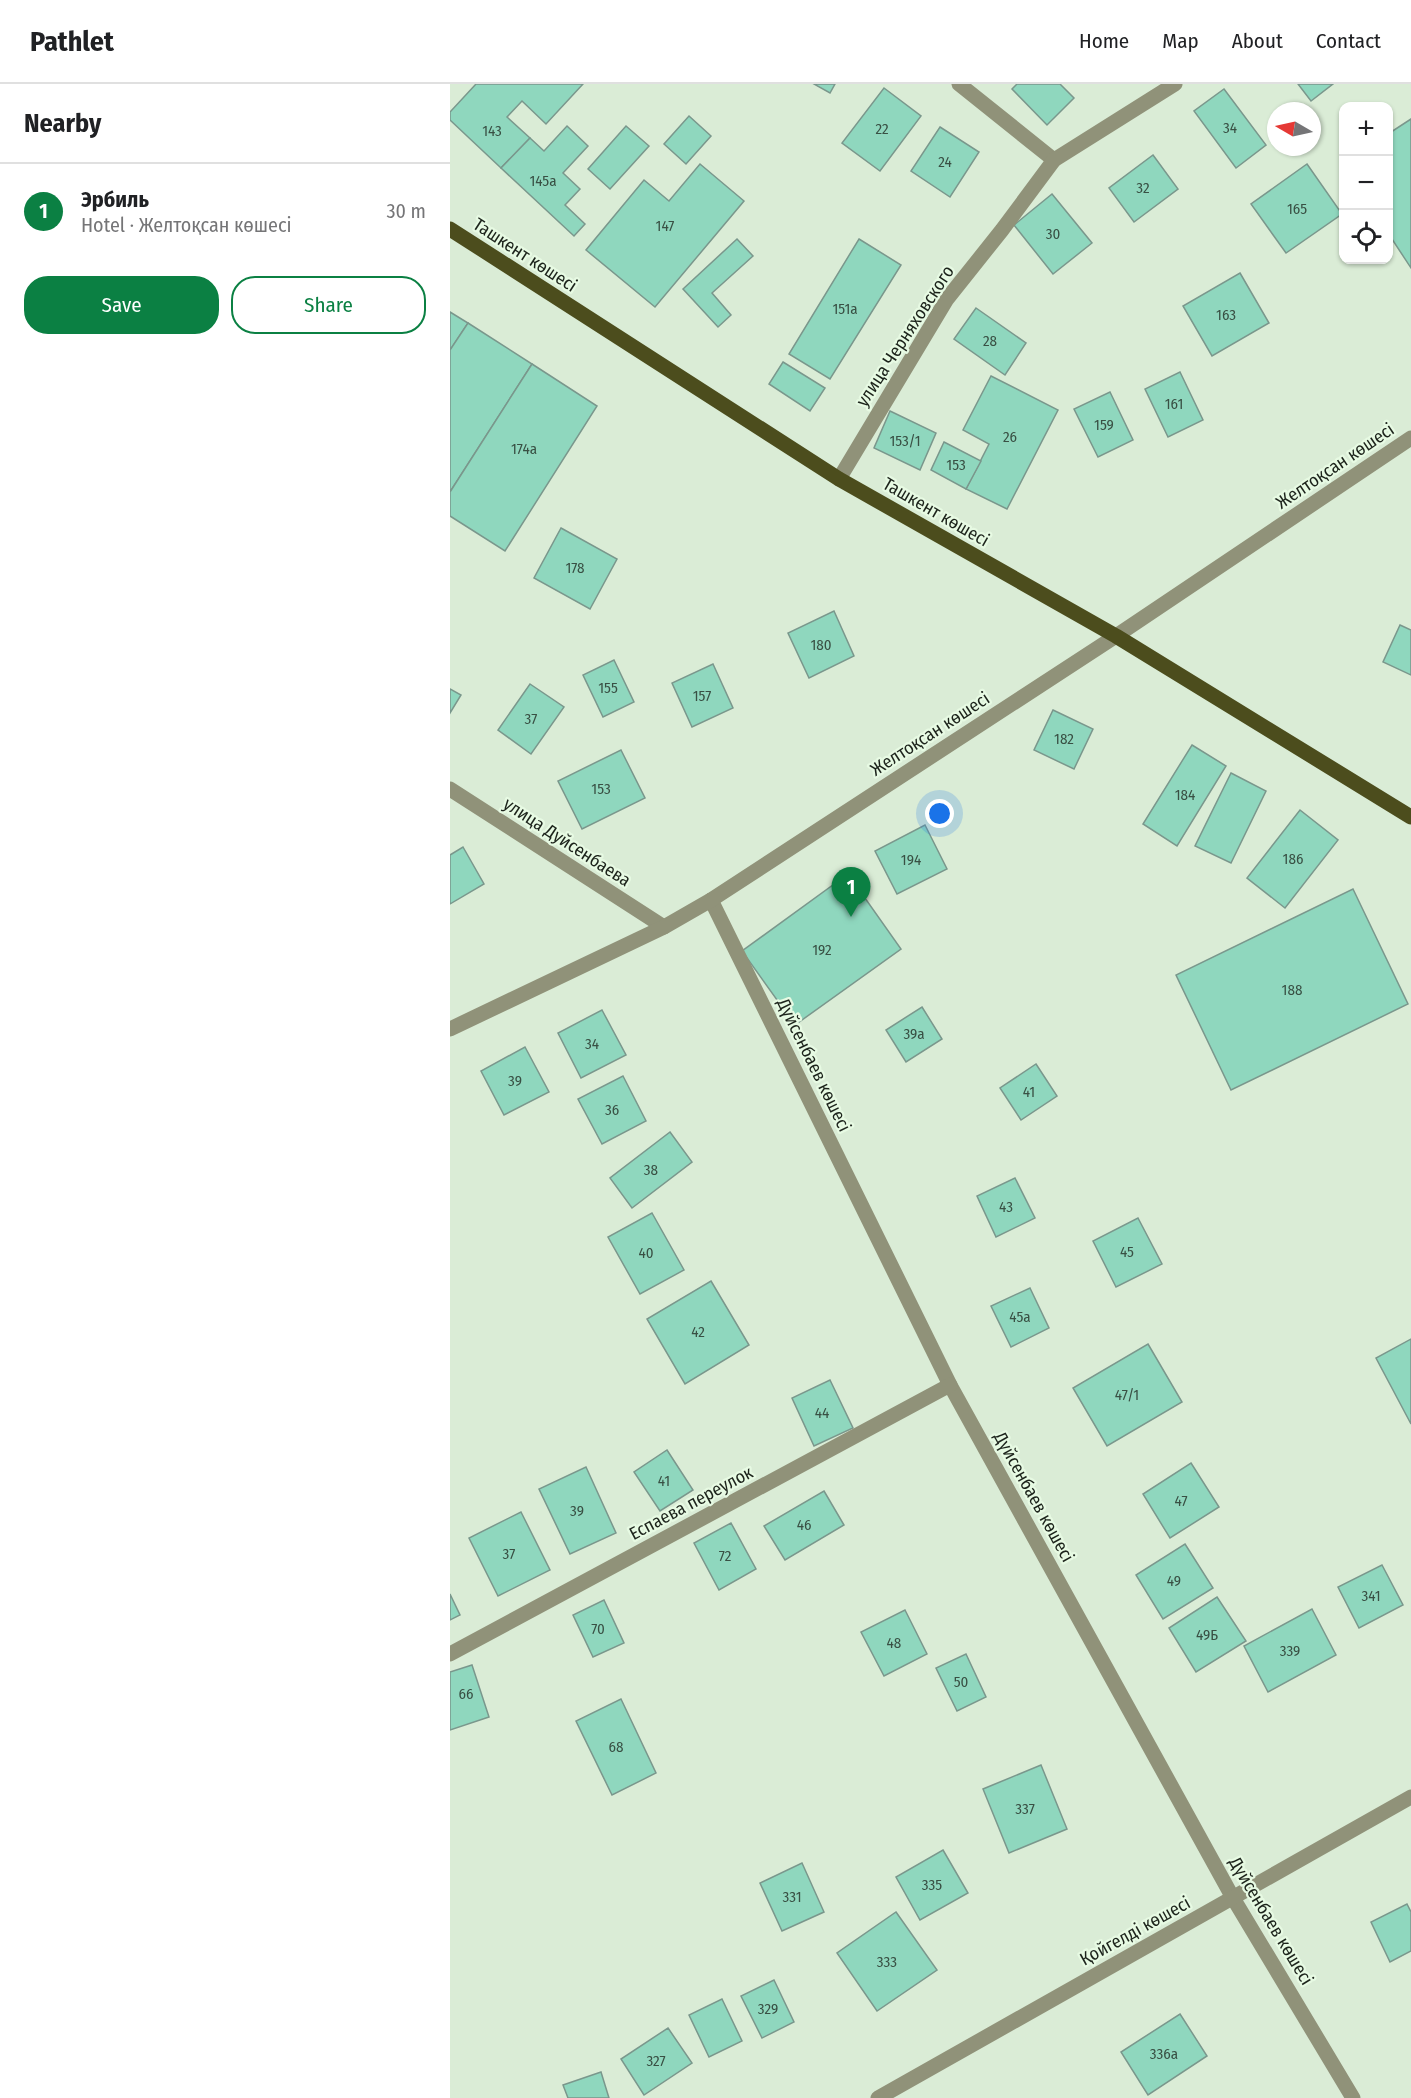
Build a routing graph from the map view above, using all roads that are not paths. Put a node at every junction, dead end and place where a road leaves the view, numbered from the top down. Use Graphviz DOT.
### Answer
graph roads {
  1 [pos="959,84"];
  2 [pos="1175,84"];
  3 [pos="1054,160"];
  4 [pos="450,229"];
  5 [pos="1411,438"];
  6 [pos="839,479"];
  7 [pos="1116,636"];
  8 [pos="450,789"];
  9 [pos="1411,817"];
  10 [pos="711,900"];
  11 [pos="663,927"];
  12 [pos="450,1029"];
  13 [pos="950,1385"];
  14 [pos="450,1654"];
  15 [pos="1411,1797"];
  16 [pos="1233,1898"];
  17 [pos="878,2098"];
  18 [pos="1353,2098"];
  1 -- 3 [label="street"];
  2 -- 3 [label="street, улица Черняховского"];
  3 -- 6 [label="street, улица Черняховского"];
  4 -- 6 [label="main road, Ташкент көшесі"];
  5 -- 7 [label="street, Желтоқсан көшесі"];
  6 -- 7 [label="main road, Ташкент көшесі"];
  7 -- 9 [label="main road, Ташкент көшесі"];
  7 -- 10 [label="street, Желтоқсан көшесі"];
  8 -- 11 [label="street, улица Дуйсенбаева"];
  10 -- 11 [label="street, Желтоқсан көшесі"];
  10 -- 13 [label="street, Дүйсенбаев көшесі"];
  11 -- 12 [label="street, Желтоқсан көшесі"];
  13 -- 14 [label="street, Еспаева переулок"];
  13 -- 16 [label="street, Дүйсенбаев көшесі"];
  15 -- 16 [label="street, Қойгелді көшесі"];
  16 -- 17 [label="street, Қойгелді көшесі"];
  16 -- 18 [label="street, Дүйсенбаев көшесі"];
}
